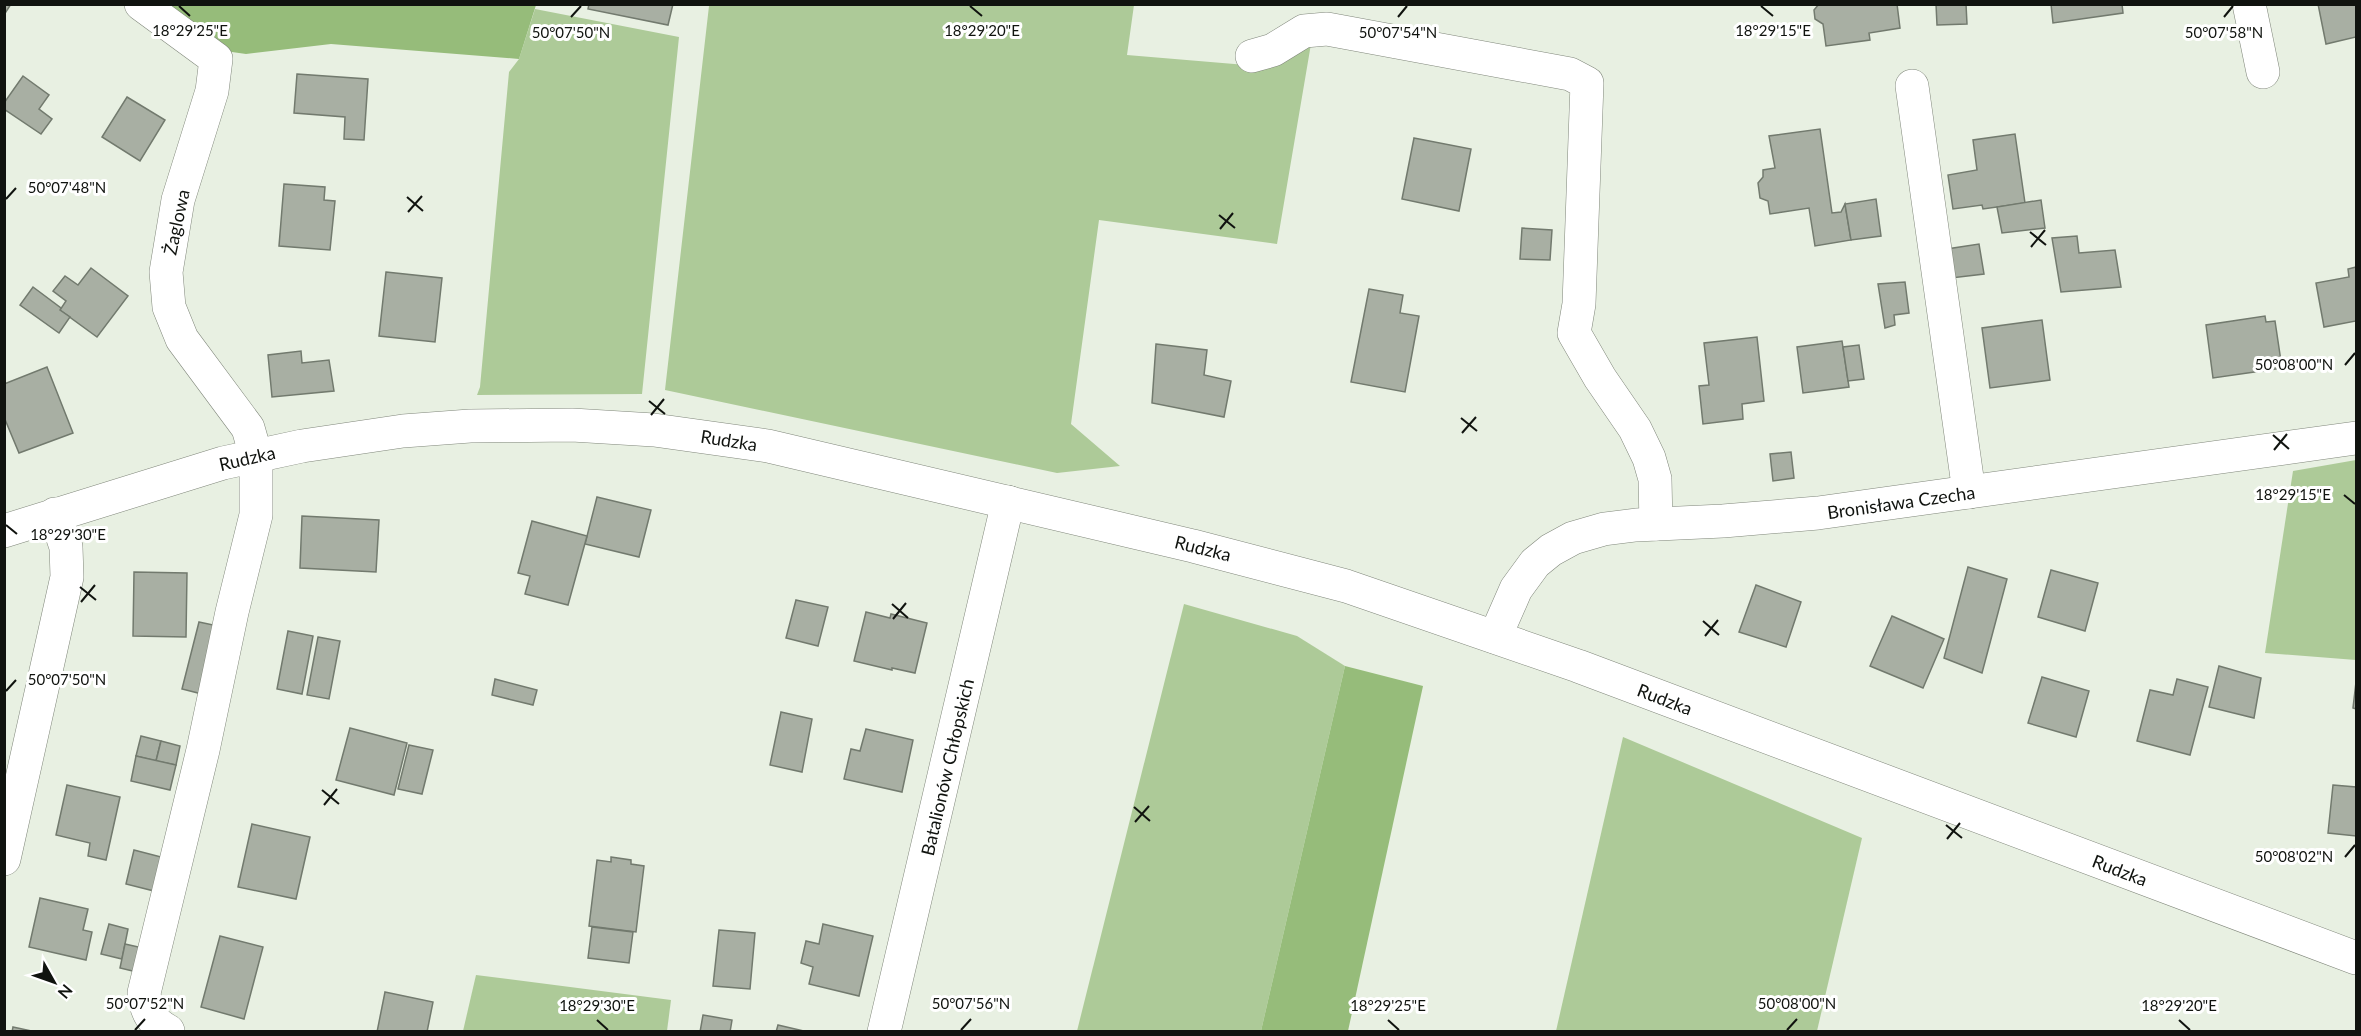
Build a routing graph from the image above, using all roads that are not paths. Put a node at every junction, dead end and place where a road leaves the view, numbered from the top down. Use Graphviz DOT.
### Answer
graph roads {
  1 [pos="141,4"];
  2 [pos="2249,4"];
  3 [pos="1252,56"];
  4 [pos="2263,72"];
  5 [pos="1912,86"];
  6 [pos="2356,438"];
  7 [pos="255,456"];
  8 [pos="1969,492"];
  9 [pos="1008,502"];
  10 [pos="55,514"];
  11 [pos="1656,524"];
  12 [pos="4,531"];
  13 [pos="1495,637"];
  14 [pos="4,859"];
  15 [pos="2356,958"];
  16 [pos="168,1031"];
  17 [pos="884,1032"];
  1 -- 7 [label="street, Żaglowa"];
  2 -- 4 [label="street"];
  3 -- 11 [label="street"];
  5 -- 8 [label="street"];
  6 -- 8 [label="street, Bronisława Czecha"];
  7 -- 9 [label="street, Rudzka"];
  7 -- 10 [label="street, Rudzka"];
  7 -- 16 [label="street"];
  8 -- 11 [label="street, Bronisława Czecha"];
  9 -- 13 [label="street, Rudzka"];
  9 -- 17 [label="street, Batalionów Chłopskich"];
  10 -- 12 [label="street, Rudzka"];
  10 -- 14 [label="street"];
  11 -- 13 [label="street, Bronisława Czecha"];
  13 -- 15 [label="street, Rudzka"];
}
